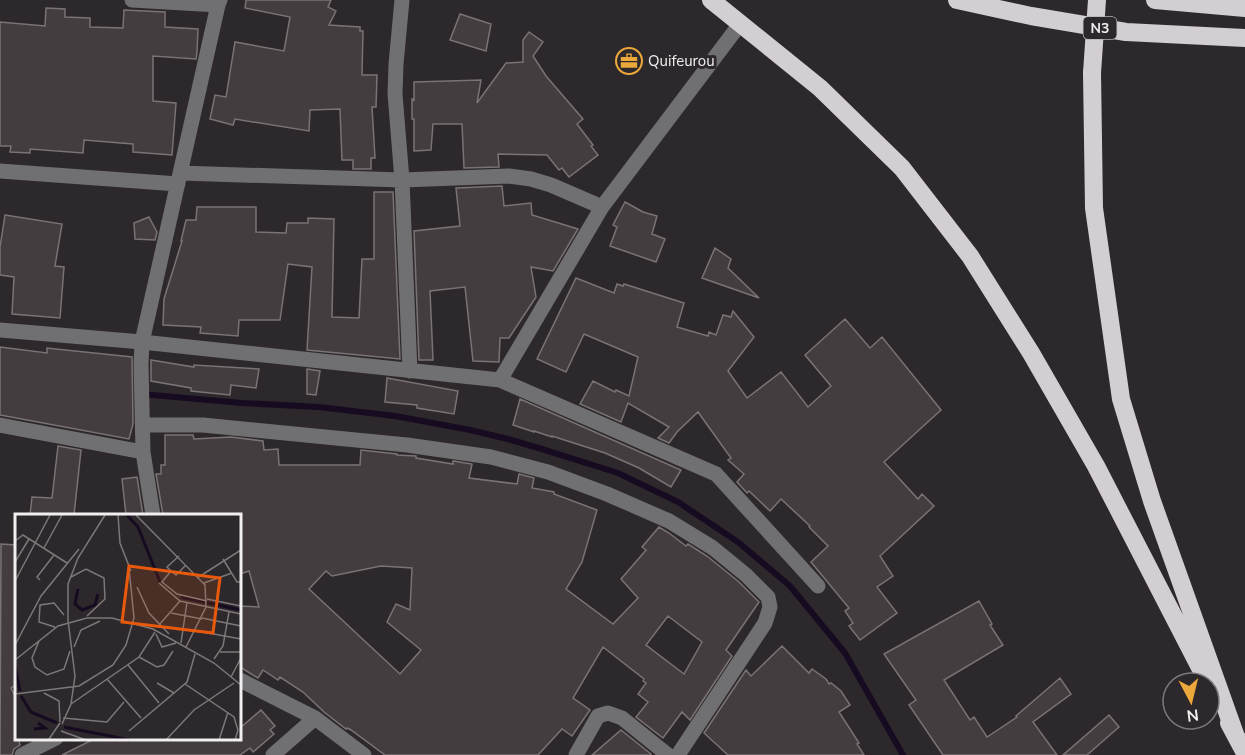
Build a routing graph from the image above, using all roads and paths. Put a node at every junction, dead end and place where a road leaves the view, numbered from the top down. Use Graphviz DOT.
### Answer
graph roads {
  1 [pos="132,0"];
  2 [pos="402,0"];
  3 [pos="711,0"];
  4 [pos="957,0"];
  5 [pos="1097,0"];
  6 [pos="1155,0"];
  7 [pos="1179,2"];
  8 [pos="219,3"];
  9 [pos="1245,3"];
  10 [pos="1245,8"];
  11 [pos="740,24"];
  12 [pos="1245,38"];
  13 [pos="0,171"];
  14 [pos="179,179"];
  15 [pos="402,180"];
  16 [pos="602,207"];
  17 [pos="0,330"];
  18 [pos="142,342"];
  19 [pos="410,371"];
  20 [pos="500,380"];
  21 [pos="143,419"];
  22 [pos="0,425"];
  23 [pos="143,452"];
  24 [pos="153,514"];
  25 [pos="818,586"];
  26 [pos="1202,671"];
  27 [pos="242,681"];
  28 [pos="1221,707"];
  29 [pos="315,718"];
  30 [pos="1235,734"];
  31 [pos="52,740"];
  32 [pos="1245,753"];
  33 [pos="22,755"];
  34 [pos="273,755"];
  35 [pos="364,755"];
  36 [pos="576,755"];
  37 [pos="668,755"];
  38 [pos="678,755"];
  1 -- 8 [label="street"];
  2 -- 15 [label="street"];
  3 -- 11 [label="highway"];
  4 -- 12 [label="highway, N3"];
  5 -- 30 [label="highway, bridge"];
  6 -- 7 [label="highway"];
  7 -- 9 [label="highway"];
  7 -- 10 [label="highway"];
  8 -- 14 [label="street"];
  11 -- 16 [label="street"];
  11 -- 26 [label="highway"];
  13 -- 14 [label="street"];
  14 -- 15 [label="street"];
  14 -- 18 [label="street"];
  15 -- 16 [label="street"];
  15 -- 19 [label="street"];
  16 -- 20 [label="street"];
  17 -- 18 [label="street"];
  18 -- 19 [label="street"];
  18 -- 21 [label="street"];
  19 -- 20 [label="street"];
  20 -- 25 [label="street"];
  21 -- 23 [label="street"];
  21 -- 38 [label="street"];
  22 -- 23 [label="street"];
  23 -- 24 [label="street"];
  27 -- 29 [label="street"];
  28 -- 30 [label="highway"];
  29 -- 34 [label="street"];
  29 -- 35 [label="street"];
  30 -- 32 [label="highway"];
  31 -- 33 [label="street"];
  36 -- 37 [label="street"];
}
